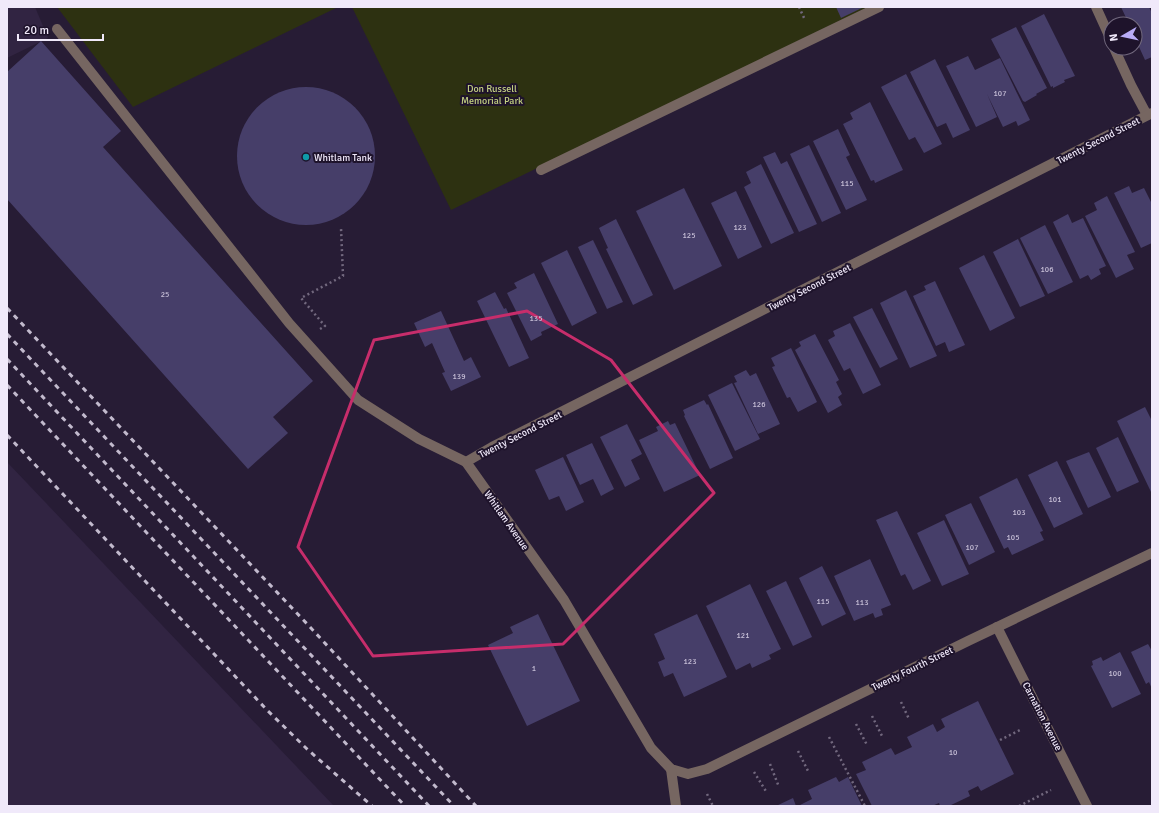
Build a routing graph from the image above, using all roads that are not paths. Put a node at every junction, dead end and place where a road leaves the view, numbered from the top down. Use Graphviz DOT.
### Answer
graph roads {
  1 [pos="879,7"];
  2 [pos="1096,7"];
  3 [pos="1103,22"];
  4 [pos="57,29"];
  5 [pos="1118,56"];
  6 [pos="1149,114"];
  7 [pos="541,170"];
  8 [pos="466,462"];
  9 [pos="1152,553"];
  10 [pos="997,627"];
  11 [pos="671,770"];
  12 [pos="676,806"];
  13 [pos="1087,806"];
  1 -- 7 [label="street"];
  2 -- 3 [label="street"];
  4 -- 8 [label="street, Whitlam Avenue"];
  5 -- 6 [label="street"];
  6 -- 8 [label="street, Twenty Second Street"];
  8 -- 11 [label="street, Whitlam Avenue"];
  9 -- 10 [label="street, Twenty Fourth Street"];
  10 -- 11 [label="street, Twenty Fourth Street"];
  10 -- 13 [label="street, Carnation Avenue"];
  11 -- 12 [label="street"];
}
